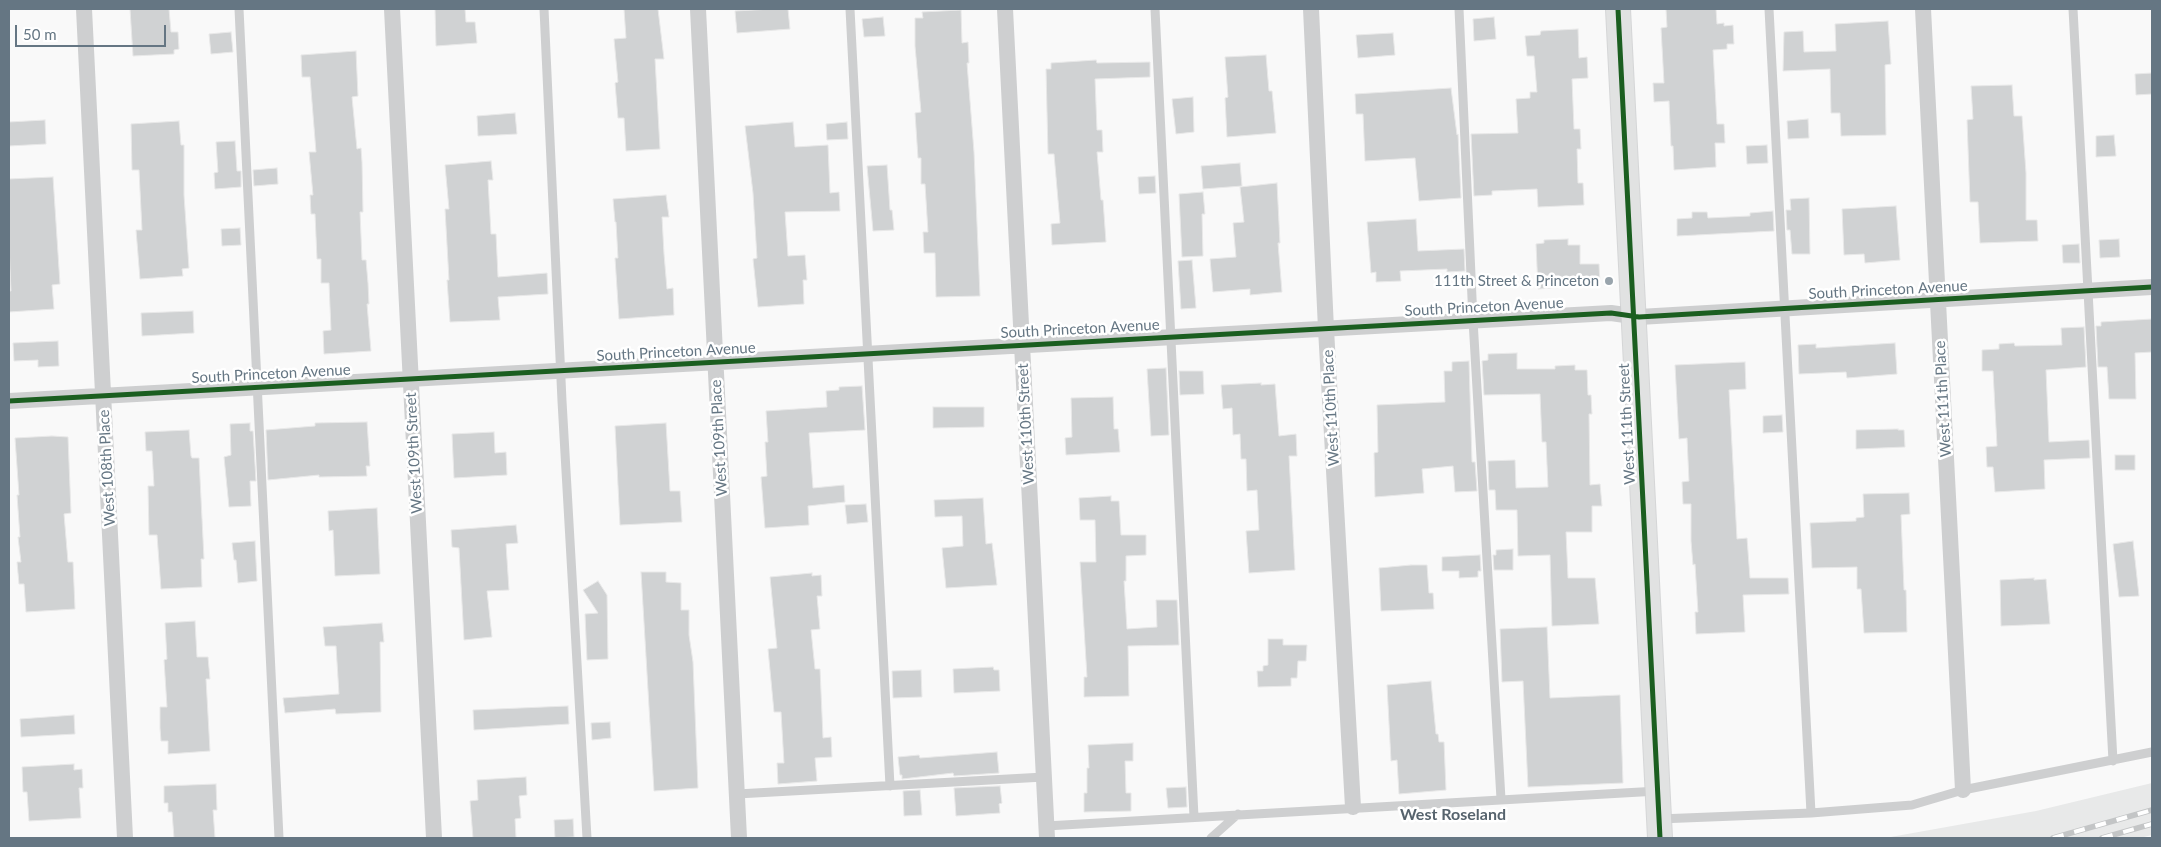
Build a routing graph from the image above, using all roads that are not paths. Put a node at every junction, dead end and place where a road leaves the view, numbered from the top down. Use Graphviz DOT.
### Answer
graph roads {
  1 [pos="84,9"];
  2 [pos="239,9"];
  3 [pos="392,9"];
  4 [pos="544,9"];
  5 [pos="698,9"];
  6 [pos="850,9"];
  7 [pos="1005,9"];
  8 [pos="1155,9"];
  9 [pos="1311,9"];
  10 [pos="1458,9"];
  11 [pos="1618,9"];
  12 [pos="1769,9"];
  13 [pos="1923,9"];
  14 [pos="2073,9"];
  15 [pos="2152,287"];
  16 [pos="2088,291"];
  17 [pos="1938,299"];
  18 [pos="1785,308"];
  19 [pos="1634,316"];
  20 [pos="1473,320"];
  21 [pos="1326,328"];
  22 [pos="1171,337"];
  23 [pos="1022,345"];
  24 [pos="868,354"];
  25 [pos="715,362"];
  26 [pos="561,371"];
  27 [pos="411,379"];
  28 [pos="257,387"];
  29 [pos="104,396"];
  30 [pos="9,401"];
  31 [pos="2152,752"];
  32 [pos="2113,761"];
  33 [pos="1044,777"];
  34 [pos="890,786"];
  35 [pos="1658,790"];
  36 [pos="1963,790"];
  37 [pos="737,794"];
  38 [pos="1501,799"];
  39 [pos="1353,807"];
  40 [pos="1812,813"];
  41 [pos="1238,814"];
  42 [pos="1194,817"];
  43 [pos="1660,829"];
  44 [pos="1047,832"];
  45 [pos="125,838"];
  46 [pos="279,838"];
  47 [pos="434,838"];
  48 [pos="586,838"];
  49 [pos="739,838"];
  50 [pos="1211,838"];
  1 -- 29 [label="street, West 108th Place"];
  2 -- 28 [label="lane"];
  3 -- 27 [label="street, West 109th Street"];
  4 -- 26 [label="lane"];
  5 -- 25 [label="street, West 109th Place"];
  6 -- 24 [label="lane"];
  7 -- 23 [label="street, West 110th Street"];
  8 -- 22 [label="lane"];
  9 -- 21 [label="street, West 110th Place"];
  10 -- 20 [label="lane"];
  11 -- 19 [label="main road, West 111th Street"];
  12 -- 18 [label="lane"];
  13 -- 17 [label="street, West 111th Place"];
  14 -- 16 [label="lane"];
  15 -- 16 [label="street, South Princeton Avenue"];
  16 -- 17 [label="street, South Princeton Avenue"];
  16 -- 32 [label="lane"];
  17 -- 18 [label="street, South Princeton Avenue"];
  17 -- 36 [label="street, West 111th Place"];
  18 -- 19 [label="street, South Princeton Avenue"];
  18 -- 40 [label="lane"];
  19 -- 20 [label="street, South Princeton Avenue"];
  19 -- 35 [label="main road, West 111th Street"];
  20 -- 21 [label="street, South Princeton Avenue"];
  20 -- 38 [label="lane"];
  21 -- 22 [label="street, South Princeton Avenue"];
  21 -- 39 [label="street, West 110th Place"];
  22 -- 23 [label="street, South Princeton Avenue"];
  22 -- 42 [label="lane"];
  23 -- 24 [label="street, South Princeton Avenue"];
  23 -- 33 [label="street, West 110th Street"];
  24 -- 25 [label="street, South Princeton Avenue"];
  24 -- 34 [label="lane"];
  25 -- 26 [label="street, South Princeton Avenue"];
  25 -- 37 [label="street, West 109th Place"];
  26 -- 27 [label="street, South Princeton Avenue"];
  26 -- 48 [label="lane"];
  27 -- 28 [label="street, South Princeton Avenue"];
  27 -- 47 [label="street, West 109th Street"];
  28 -- 29 [label="street, South Princeton Avenue"];
  28 -- 46 [label="lane"];
  29 -- 30 [label="street, South Princeton Avenue"];
  29 -- 45 [label="street, West 108th Place"];
  31 -- 32 [label="lane"];
  32 -- 36 [label="lane"];
  33 -- 34 [label="lane"];
  33 -- 44 [label="street, West 110th Street"];
  34 -- 37 [label="lane"];
  35 -- 38 [label="lane"];
  35 -- 43 [label="main road, West 111th Street"];
  36 -- 40 [label="lane"];
  37 -- 49 [label="street, West 109th Place"];
  38 -- 39 [label="lane"];
  39 -- 41 [label="lane"];
  40 -- 43 [label="lane"];
  41 -- 42 [label="lane"];
  41 -- 50 [label="lane"];
  42 -- 44 [label="lane"];
}
